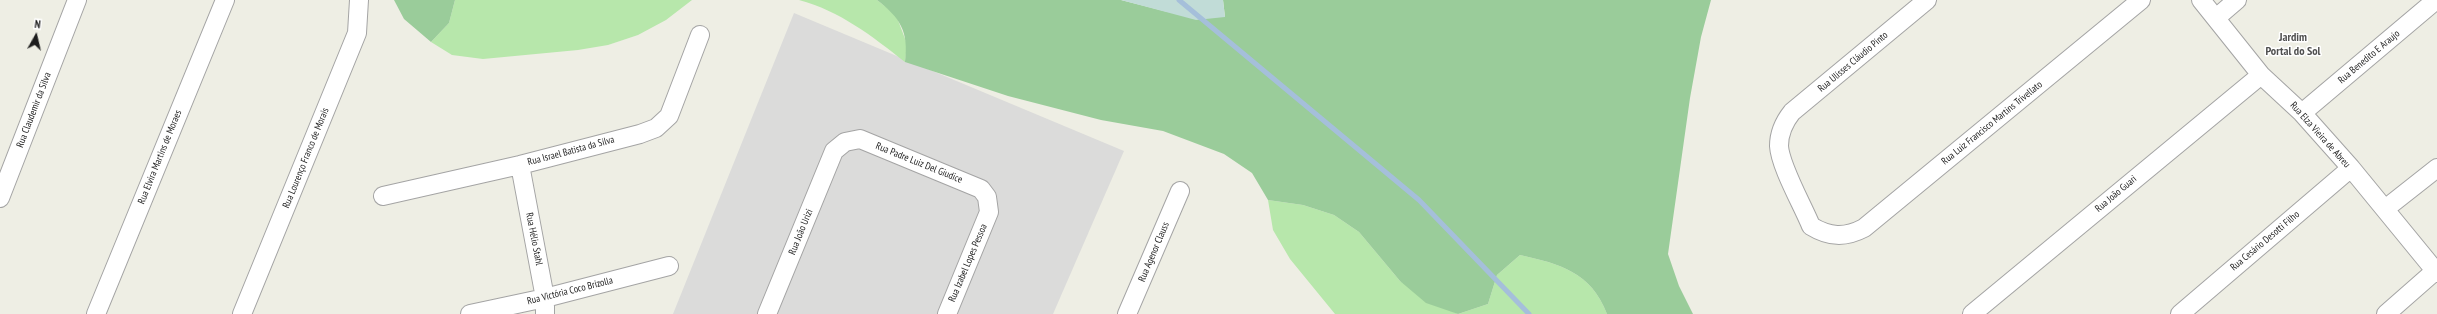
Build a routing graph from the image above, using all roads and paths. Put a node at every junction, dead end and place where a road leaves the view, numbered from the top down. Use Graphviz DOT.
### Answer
graph roads {
  1 [pos="77,0"];
  2 [pos="225,0"];
  3 [pos="359,0"];
  4 [pos="1927,0"];
  5 [pos="2141,0"];
  6 [pos="2201,0"];
  7 [pos="2237,0"];
  8 [pos="2436,0"];
  9 [pos="2216,18"];
  10 [pos="700,34"];
  11 [pos="2261,75"];
  12 [pos="2302,113"];
  13 [pos="834,151"];
  14 [pos="520,165"];
  15 [pos="2351,168"];
  16 [pos="2437,168"];
  17 [pos="1180,191"];
  18 [pos="383,196"];
  19 [pos="0,198"];
  20 [pos="2385,209"];
  21 [pos="989,212"];
  22 [pos="1837,236"];
  23 [pos="669,266"];
  24 [pos="2436,272"];
  25 [pos="545,306"];
  26 [pos="96,314"];
  27 [pos="242,314"];
  28 [pos="470,314"];
  29 [pos="767,314"];
  30 [pos="947,314"];
  31 [pos="1127,314"];
  32 [pos="1972,314"];
  33 [pos="2180,314"];
  34 [pos="2386,314"];
  1 -- 19 [label="street, Rua Claudemir da Silva"];
  2 -- 26 [label="street, Rua Elvira Martins de Moraes"];
  3 -- 27 [label="street, Rua Lourenço Franco de Morais"];
  4 -- 22 [label="street, Rua Ulisses Cláudio Pinto"];
  5 -- 22 [label="street, Rua Luiz Francisco Martins Trivellato"];
  6 -- 9 [label="street, Rua Elza Vieira de Abreu"];
  7 -- 9 [label="street"];
  8 -- 12 [label="street, Rua Benedito E Araujo"];
  9 -- 11 [label="street, Rua Elza Vieira de Abreu"];
  10 -- 14 [label="street, Rua Israel Batista da Silva"];
  11 -- 12 [label="street, Rua Elza Vieira de Abreu"];
  11 -- 32 [label="street, Rua João Guari"];
  12 -- 15 [label="street, Rua Elza Vieira de Abreu"];
  13 -- 21 [label="street, Rua Padre Luiz Del Giudice"];
  13 -- 29 [label="street, Rua João Urizi"];
  14 -- 18 [label="street, Rua Israel Batista da Silva"];
  14 -- 25 [label="street, Rua Hélio Stahl"];
  15 -- 20 [label="street, Rua Elza Vieira de Abreu"];
  15 -- 33 [label="street, Rua Cesário Desotti Filho"];
  16 -- 20 [label="street"];
  17 -- 31 [label="street, Rua Agenor Clauss"];
  20 -- 24 [label="street, Rua Elza Vieira de Abreu"];
  21 -- 30 [label="street, Rua Izabel Lopes Pessoa"];
  23 -- 25 [label="street, Rua Victória Coco Brizolla"];
  24 -- 34 [label="street"];
  25 -- 28 [label="street, Rua Victória Coco Brizolla"];
}
